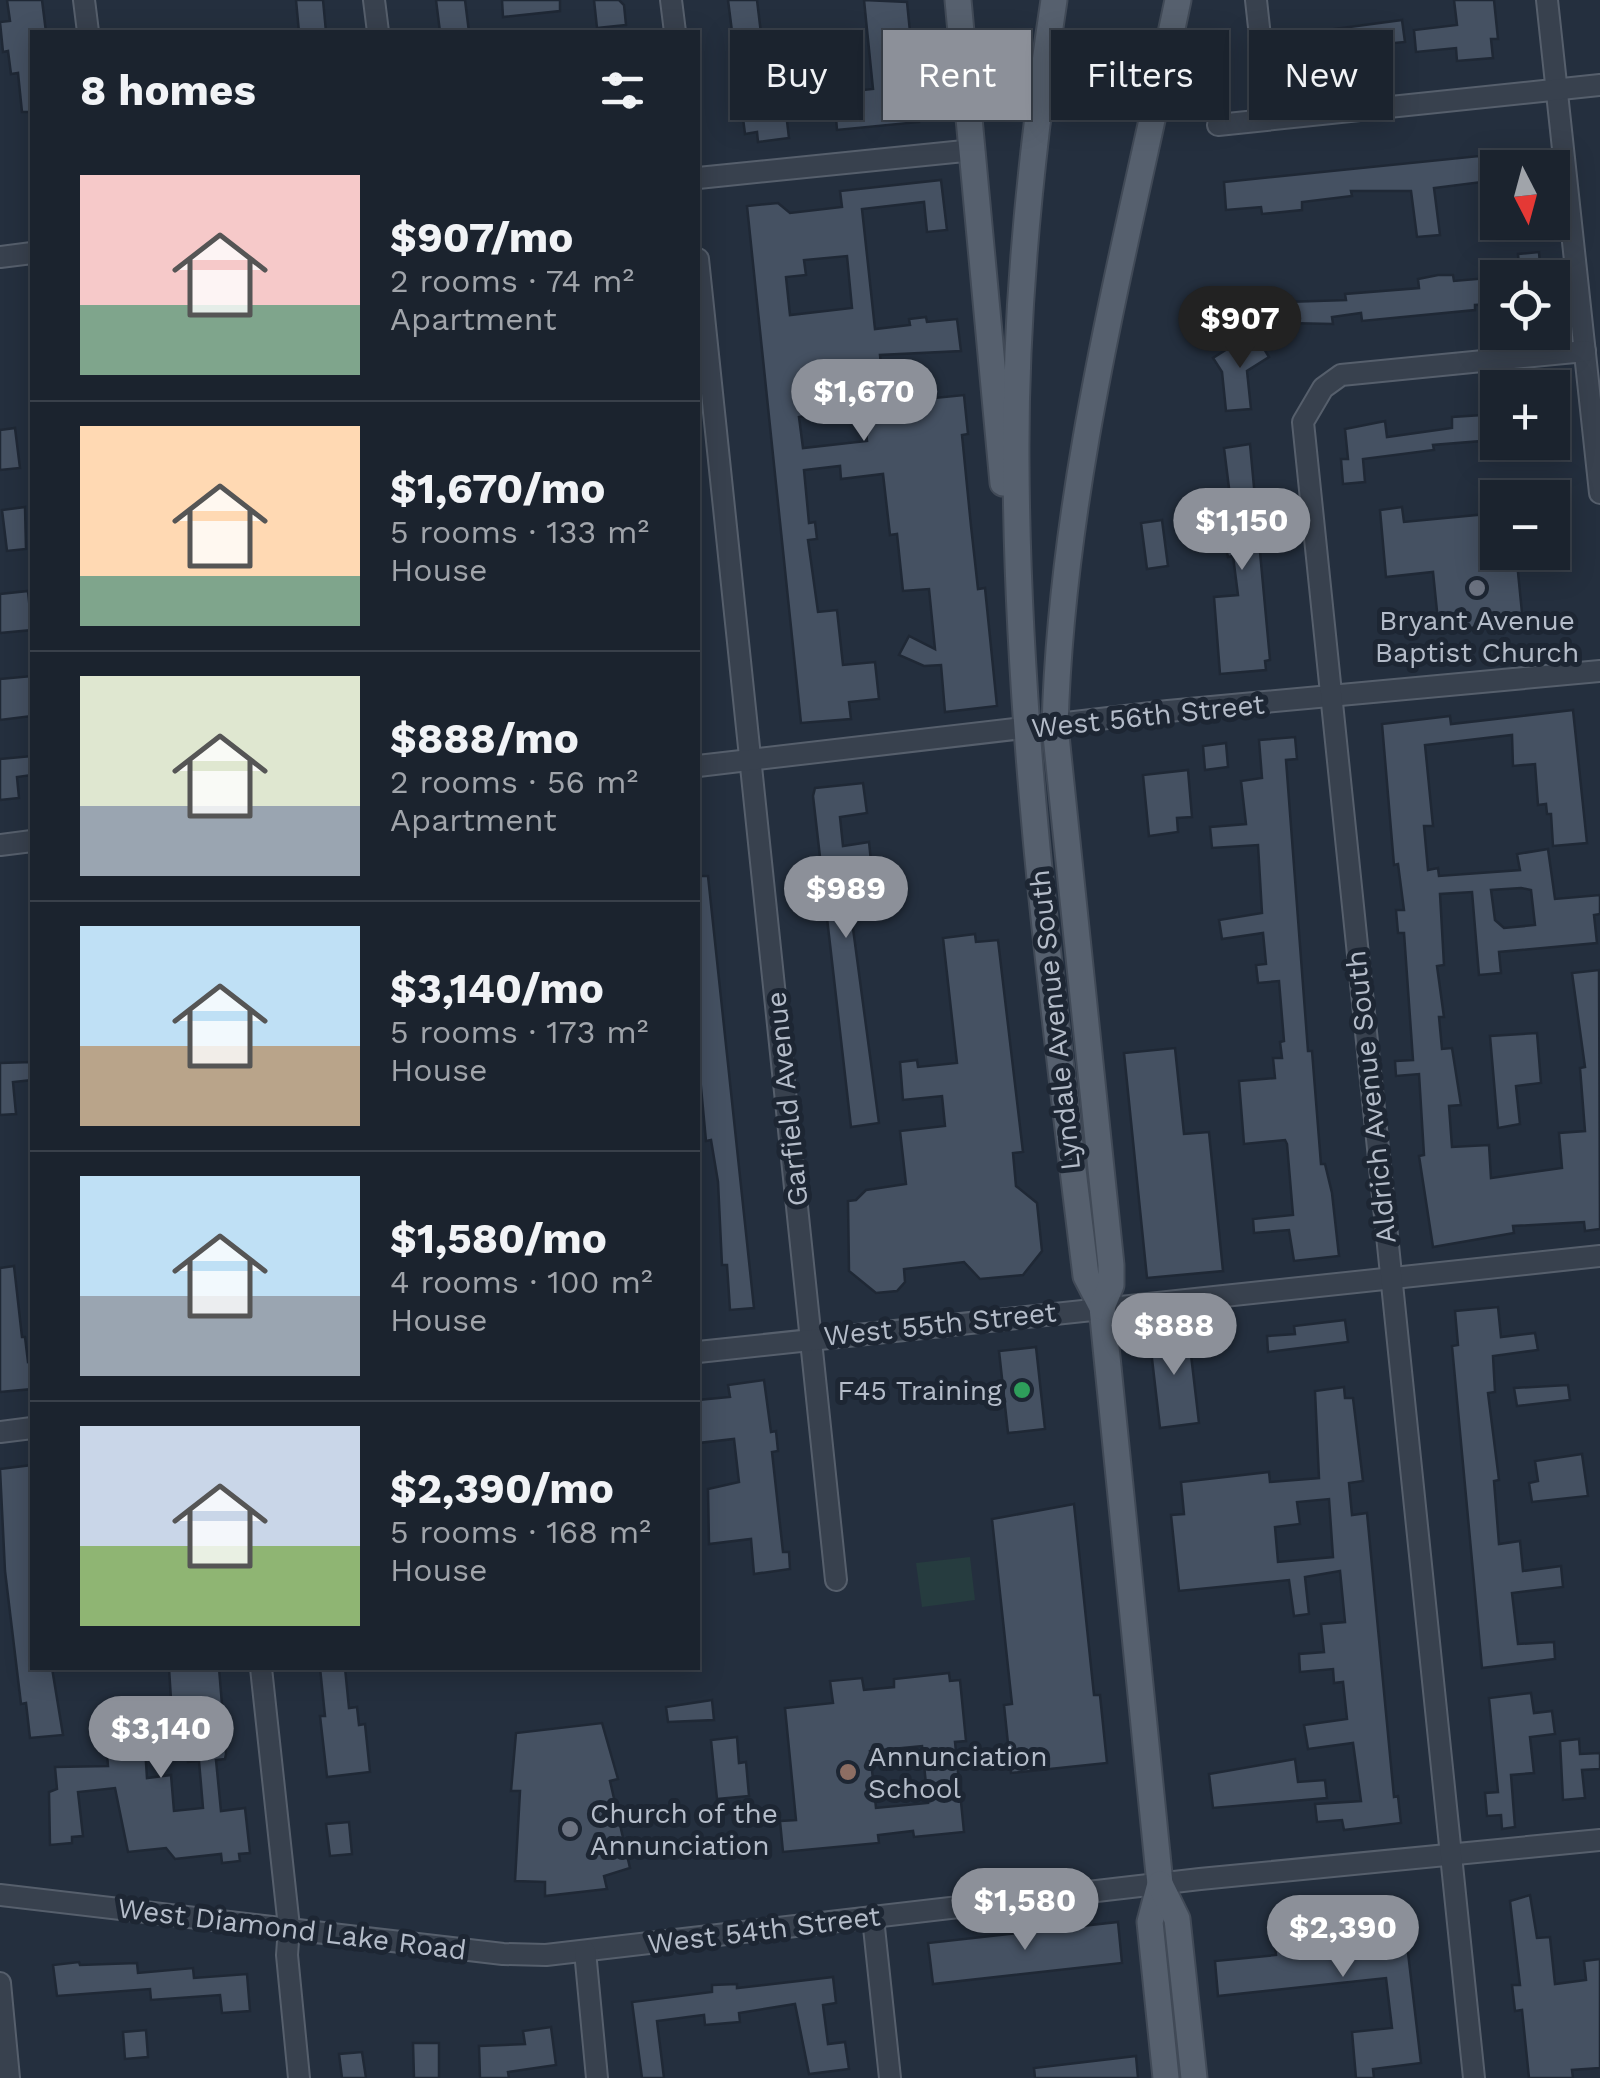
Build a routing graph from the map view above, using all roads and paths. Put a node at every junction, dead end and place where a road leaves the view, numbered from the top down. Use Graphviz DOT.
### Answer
graph roads {
  1 [pos="84,0"];
  2 [pos="374,0"];
  3 [pos="671,0"];
  4 [pos="958,0"];
  5 [pos="1054,0"];
  6 [pos="1178,0"];
  7 [pos="1256,0"];
  8 [pos="1547,0"];
  9 [pos="88,30"];
  10 [pos="378,30"];
  11 [pos="674,30"];
  12 [pos="1259,30"];
  13 [pos="1600,85"];
  14 [pos="1556,90"];
  15 [pos="1393,106"];
  16 [pos="1260,120"];
  17 [pos="1218,125"];
  18 [pos="974,150"];
  19 [pos="700,178"];
  20 [pos="30,253"];
  21 [pos="0,257"];
  22 [pos="700,278"];
  23 [pos="1585,352"];
  24 [pos="1600,492"];
  25 [pos="1021,579"];
  26 [pos="1600,670"];
  27 [pos="1330,697"];
  28 [pos="1056,726"];
  29 [pos="1028,729"];
  30 [pos="752,760"];
  31 [pos="700,766"];
  32 [pos="30,841"];
  33 [pos="0,845"];
  34 [pos="1600,1256"];
  35 [pos="1390,1277"];
  36 [pos="1102,1307"];
  37 [pos="812,1338"];
  38 [pos="700,1352"];
  39 [pos="30,1428"];
  40 [pos="0,1432"];
  41 [pos="836,1580"];
  42 [pos="261,1670"];
  43 [pos="1600,1840"];
  44 [pos="1451,1855"];
  45 [pos="1160,1884"];
  46 [pos="0,1895"];
  47 [pos="873,1918"];
  48 [pos="290,1927"];
  49 [pos="585,1951"];
  50 [pos="0,1983"];
  51 [pos="9,2078"];
  52 [pos="299,2078"];
  53 [pos="597,2078"];
  54 [pos="890,2078"];
  55 [pos="1166,2078"];
  56 [pos="1194,2078"];
  57 [pos="1474,2078"];
  1 -- 9 [label="street"];
  2 -- 10 [label="street"];
  3 -- 11 [label="street"];
  4 -- 18 [label="main road"];
  5 -- 25 [label="main road"];
  6 -- 28 [label="main road, Lyndale Avenue South"];
  7 -- 12 [label="street"];
  8 -- 14 [label="street"];
  13 -- 14 [label="street"];
  14 -- 15 [label="street"];
  14 -- 23 [label="street"];
  16 -- 17 [label="street"];
  18 -- 19 [label="street"];
  18 -- 25 [label="main road"];
  20 -- 21 [label="street"];
  22 -- 30 [label="street, Garfield Avenue"];
  23 -- 24 [label="street"];
  23 -- 27 [label="street, Aldrich Avenue South"];
  25 -- 29 [label="main road, Lyndale Avenue South"];
  26 -- 27 [label="street, West 56th Street"];
  27 -- 28 [label="street, West 56th Street"];
  27 -- 35 [label="street, Aldrich Avenue South"];
  28 -- 29 [label="street, West 56th Street"];
  28 -- 36 [label="main road, Lyndale Avenue South"];
  29 -- 30 [label="street, West 56th Street"];
  29 -- 36 [label="main road, Lyndale Avenue South"];
  30 -- 31 [label="street, West 56th Street"];
  30 -- 37 [label="street, Garfield Avenue"];
  32 -- 33 [label="street"];
  34 -- 35 [label="street, West 55th Street"];
  35 -- 36 [label="street, West 55th Street"];
  35 -- 44 [label="street, Aldrich Avenue South"];
  36 -- 37 [label="street, West 55th Street"];
  36 -- 45 [label="main road, Lyndale Avenue South"];
  37 -- 38 [label="street, West 55th Street"];
  37 -- 41 [label="street, Garfield Avenue"];
  39 -- 40 [label="street"];
  42 -- 48 [label="street"];
  43 -- 44 [label="street, West 54th Street"];
  44 -- 45 [label="street, West 54th Street"];
  44 -- 57 [label="street, Aldrich Avenue South"];
  45 -- 47 [label="street, West 54th Street"];
  45 -- 55 [label="main road, Lyndale Avenue South"];
  45 -- 56 [label="main road, Lyndale Avenue South"];
  46 -- 48 [label="street, West Diamond Lake Road"];
  47 -- 49 [label="street, West 54th Street"];
  47 -- 54 [label="street"];
  48 -- 49 [label="street, West Diamond Lake Road"];
  48 -- 52 [label="street"];
  49 -- 53 [label="street"];
  50 -- 51 [label="street"];
}
